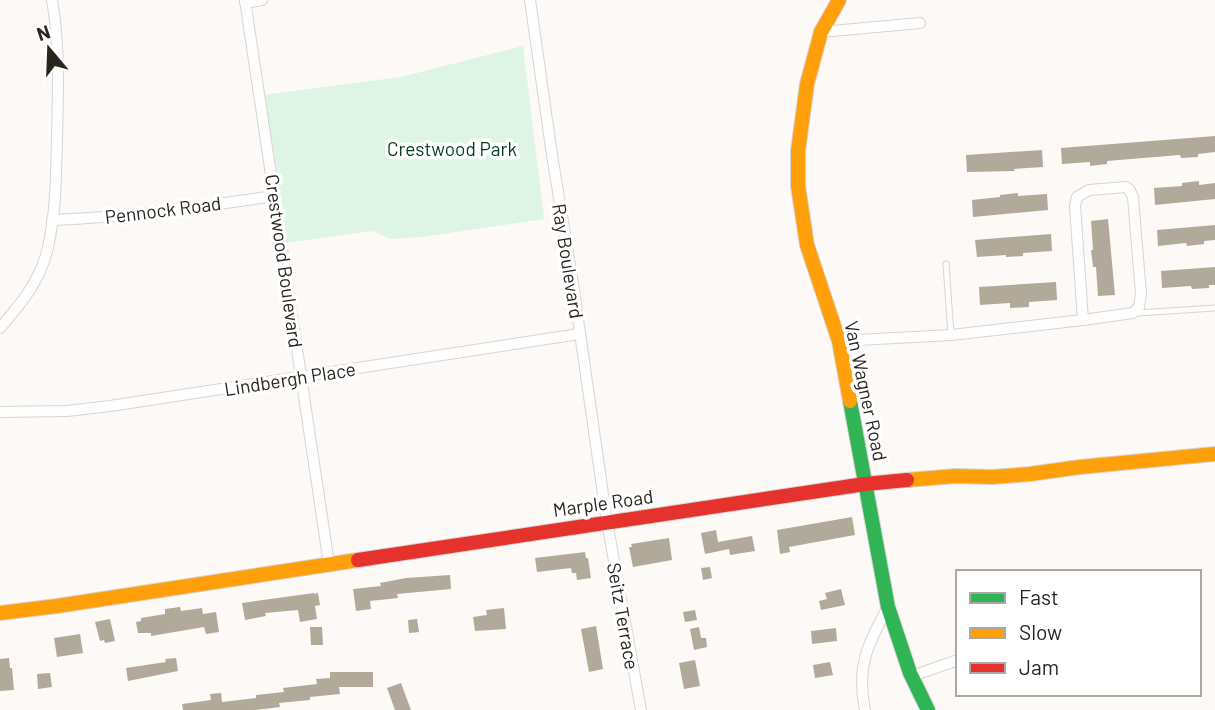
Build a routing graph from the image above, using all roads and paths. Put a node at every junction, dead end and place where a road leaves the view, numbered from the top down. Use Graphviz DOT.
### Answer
graph roads {
  1 [pos="52,0"];
  2 [pos="262,0"];
  3 [pos="530,0"];
  4 [pos="839,0"];
  5 [pos="245,1"];
  6 [pos="920,23"];
  7 [pos="821,32"];
  8 [pos="274,196"];
  9 [pos="52,220"];
  10 [pos="946,264"];
  11 [pos="1215,308"];
  12 [pos="1133,313"];
  13 [pos="1083,320"];
  14 [pos="0,328"];
  15 [pos="579,334"];
  16 [pos="951,335"];
  17 [pos="839,341"];
  18 [pos="301,377"];
  19 [pos="0,412"];
  20 [pos="1215,454"];
  21 [pos="866,484"];
  22 [pos="607,522"];
  23 [pos="329,564"];
  24 [pos="888,607"];
  25 [pos="0,613"];
  26 [pos="956,661"];
  27 [pos="912,676"];
  28 [pos="641,710"];
  29 [pos="865,710"];
  30 [pos="928,710"];
  1 -- 9 [label="street"];
  2 -- 5 [label="street"];
  3 -- 15 [label="street, Ray Boulevard"];
  4 -- 7 [label="street, Van Wagner Road"];
  5 -- 8 [label="street, Crestwood Boulevard"];
  6 -- 7 [label="street"];
  7 -- 17 [label="street, Van Wagner Road"];
  8 -- 9 [label="street, Pennock Road"];
  8 -- 18 [label="street, Crestwood Boulevard"];
  9 -- 14 [label="street"];
  10 -- 16 [label="lane"];
  11 -- 12 [label="lane"];
  12 -- 13 [label="street"];
  12 -- 13 [label="street"];
  13 -- 16 [label="street"];
  15 -- 18 [label="street, Lindbergh Place"];
  15 -- 22 [label="street, Ray Boulevard"];
  16 -- 17 [label="street"];
  17 -- 21 [label="street, Van Wagner Road"];
  18 -- 19 [label="street, Lindbergh Place"];
  18 -- 23 [label="street, Crestwood Boulevard"];
  20 -- 21 [label="street, Marple Road"];
  21 -- 22 [label="street, Marple Road"];
  21 -- 24 [label="street, Van Wagner Road"];
  22 -- 23 [label="street, Marple Road"];
  22 -- 28 [label="street, Seitz Terrace"];
  23 -- 25 [label="street, Marple Road"];
  24 -- 27 [label="street, Van Wagner Road"];
  24 -- 29 [label="street"];
  26 -- 27 [label="street"];
  27 -- 30 [label="street, Van Wagner Road"];
}
